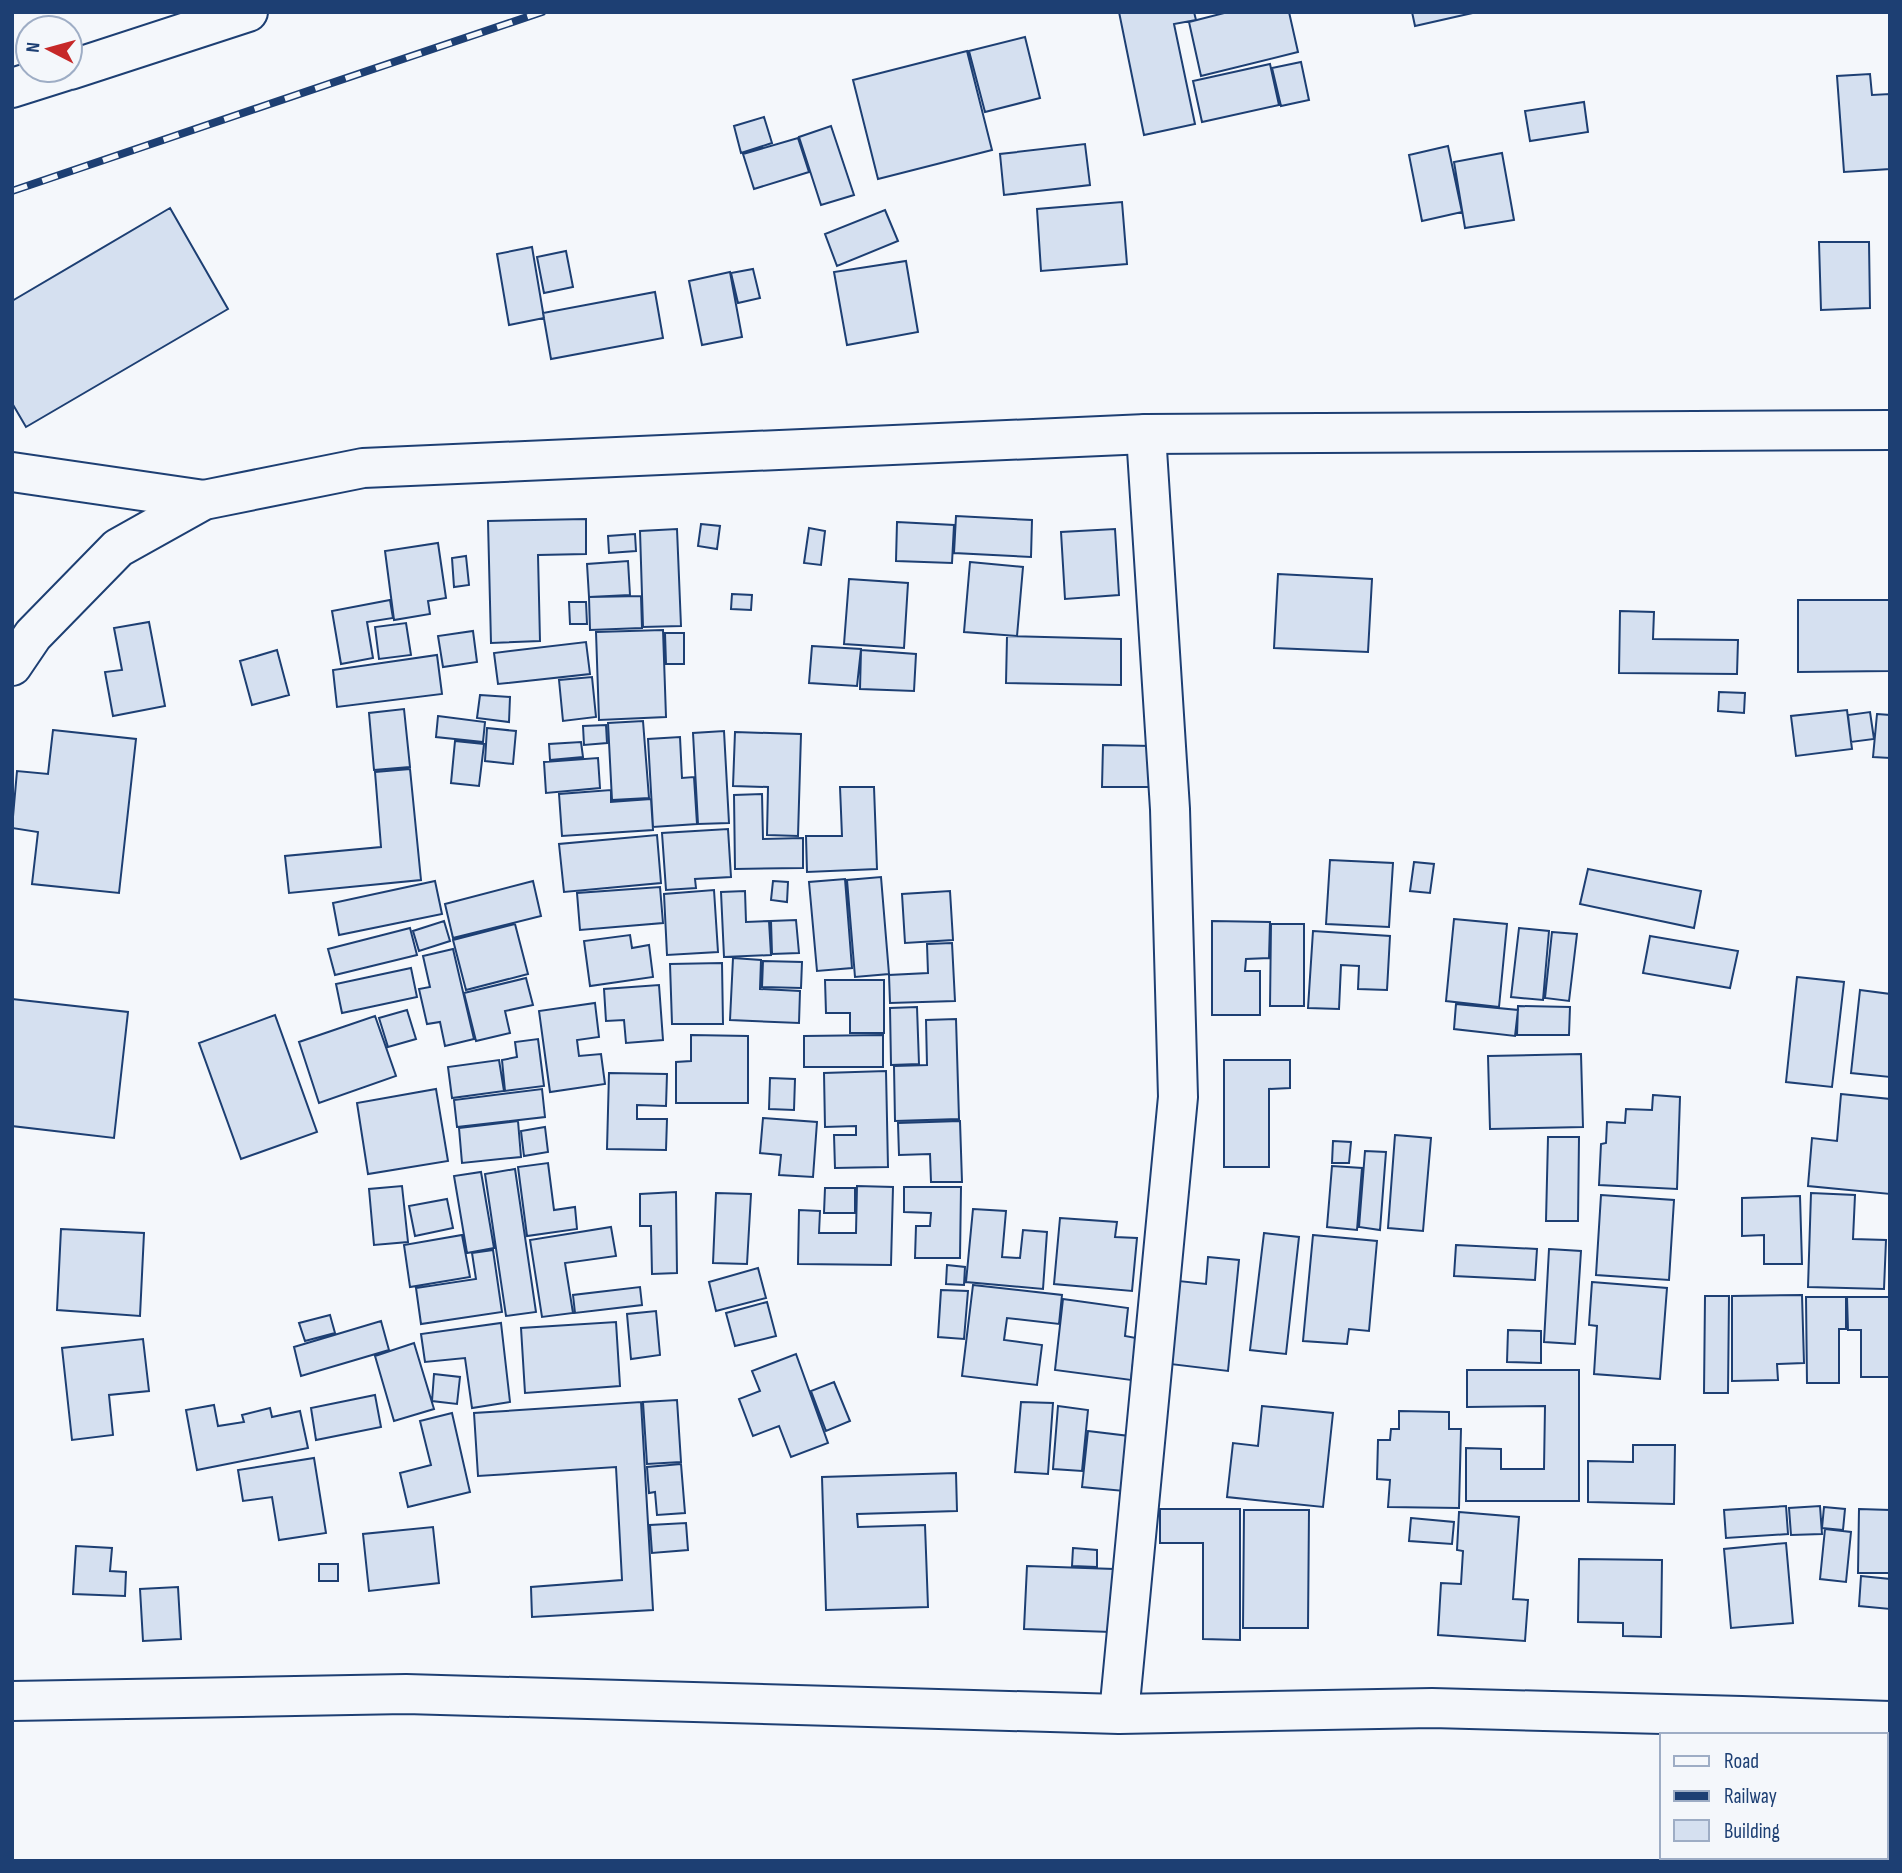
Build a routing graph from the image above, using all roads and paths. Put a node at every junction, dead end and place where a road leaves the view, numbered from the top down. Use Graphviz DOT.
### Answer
graph roads {
  1 [pos="248,12"];
  2 [pos="84,65"];
  3 [pos="1890,430"];
  4 [pos="1146,433"];
  5 [pos="12,472"];
  6 [pos="204,500"];
  7 [pos="12,666"];
  8 [pos="12,1701"];
  9 [pos="1119,1714"];
  10 [pos="1890,1721"];
  1 -- 2 [label="street"];
  3 -- 4 [label="street"];
  4 -- 6 [label="street"];
  4 -- 9 [label="street"];
  5 -- 6 [label="street"];
  6 -- 7 [label="street"];
  8 -- 9 [label="street"];
  9 -- 10 [label="street"];
}
